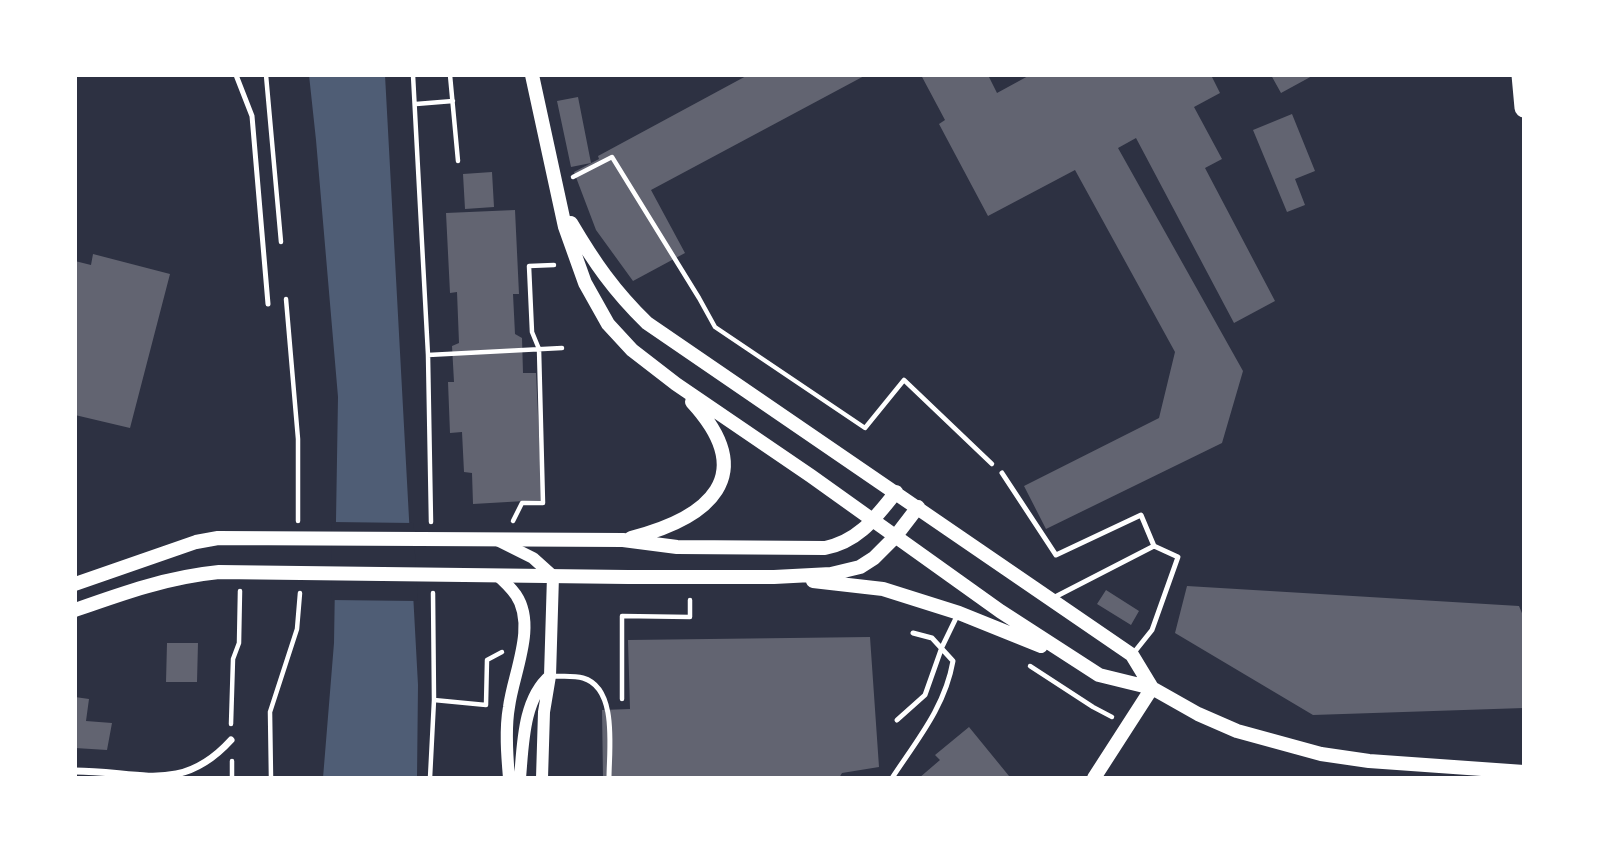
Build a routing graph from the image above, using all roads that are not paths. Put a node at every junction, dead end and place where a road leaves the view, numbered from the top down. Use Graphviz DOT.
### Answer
graph roads {
  1 [pos="236,75"];
  2 [pos="532,75"];
  3 [pos="1521,75"];
  4 [pos="1524,108"];
  5 [pos="560,203"];
  6 [pos="268,304"];
  7 [pos="676,384"];
  8 [pos="1002,473"];
  9 [pos="896,492"];
  10 [pos="918,507"];
  11 [pos="873,521"];
  12 [pos="895,537"];
  13 [pos="492,540"];
  14 [pos="623,540"];
  15 [pos="1154,546"];
  16 [pos="492,575"];
  17 [pos="553,576"];
  18 [pos="774,577"];
  19 [pos="75,584"];
  20 [pos="1050,599"];
  21 [pos="75,610"];
  22 [pos="959,613"];
  23 [pos="914,633"];
  24 [pos="942,647"];
  25 [pos="1132,655"];
  26 [pos="1071,658"];
  27 [pos="550,676"];
  28 [pos="1152,688"];
  29 [pos="897,720"];
  30 [pos="231,740"];
  31 [pos="75,771"];
  32 [pos="1524,772"];
  33 [pos="509,778"];
  34 [pos="520,778"];
  35 [pos="542,778"];
  36 [pos="609,778"];
  37 [pos="891,778"];
  38 [pos="1094,778"];
  1 -- 6 [label="lane"];
  2 -- 5 [label="main road"];
  3 -- 4 [label="highway"];
  5 -- 7 [label="main road"];
  5 -- 9 [label="main road"];
  7 -- 11 [label="main road"];
  7 -- 14 [label="main road"];
  8 -- 15 [label="lane"];
  9 -- 10 [label="main road"];
  9 -- 11 [label="main road"];
  10 -- 12 [label="main road"];
  10 -- 20 [label="main road"];
  11 -- 12 [label="main road"];
  11 -- 14 [label="main road"];
  12 -- 18 [label="main road"];
  12 -- 26 [label="main road"];
  13 -- 14 [label="main road"];
  13 -- 17 [label="street"];
  13 -- 19 [label="main road"];
  15 -- 20 [label="lane"];
  15 -- 25 [label="lane"];
  16 -- 17 [label="main road"];
  16 -- 21 [label="main road"];
  16 -- 33 [label="street"];
  17 -- 18 [label="main road"];
  17 -- 27 [label="street"];
  18 -- 22 [label="main road"];
  20 -- 25 [label="main road"];
  22 -- 24 [label="lane"];
  22 -- 26 [label="main road"];
  23 -- 24 [label="lane"];
  24 -- 29 [label="lane"];
  24 -- 37 [label="lane"];
  25 -- 28 [label="main road"];
  26 -- 28 [label="main road"];
  27 -- 34 [label="street"];
  27 -- 35 [label="street"];
  27 -- 36 [label="lane"];
  28 -- 32 [label="main road"];
  28 -- 38 [label="main road"];
  30 -- 31 [label="street"];
}
